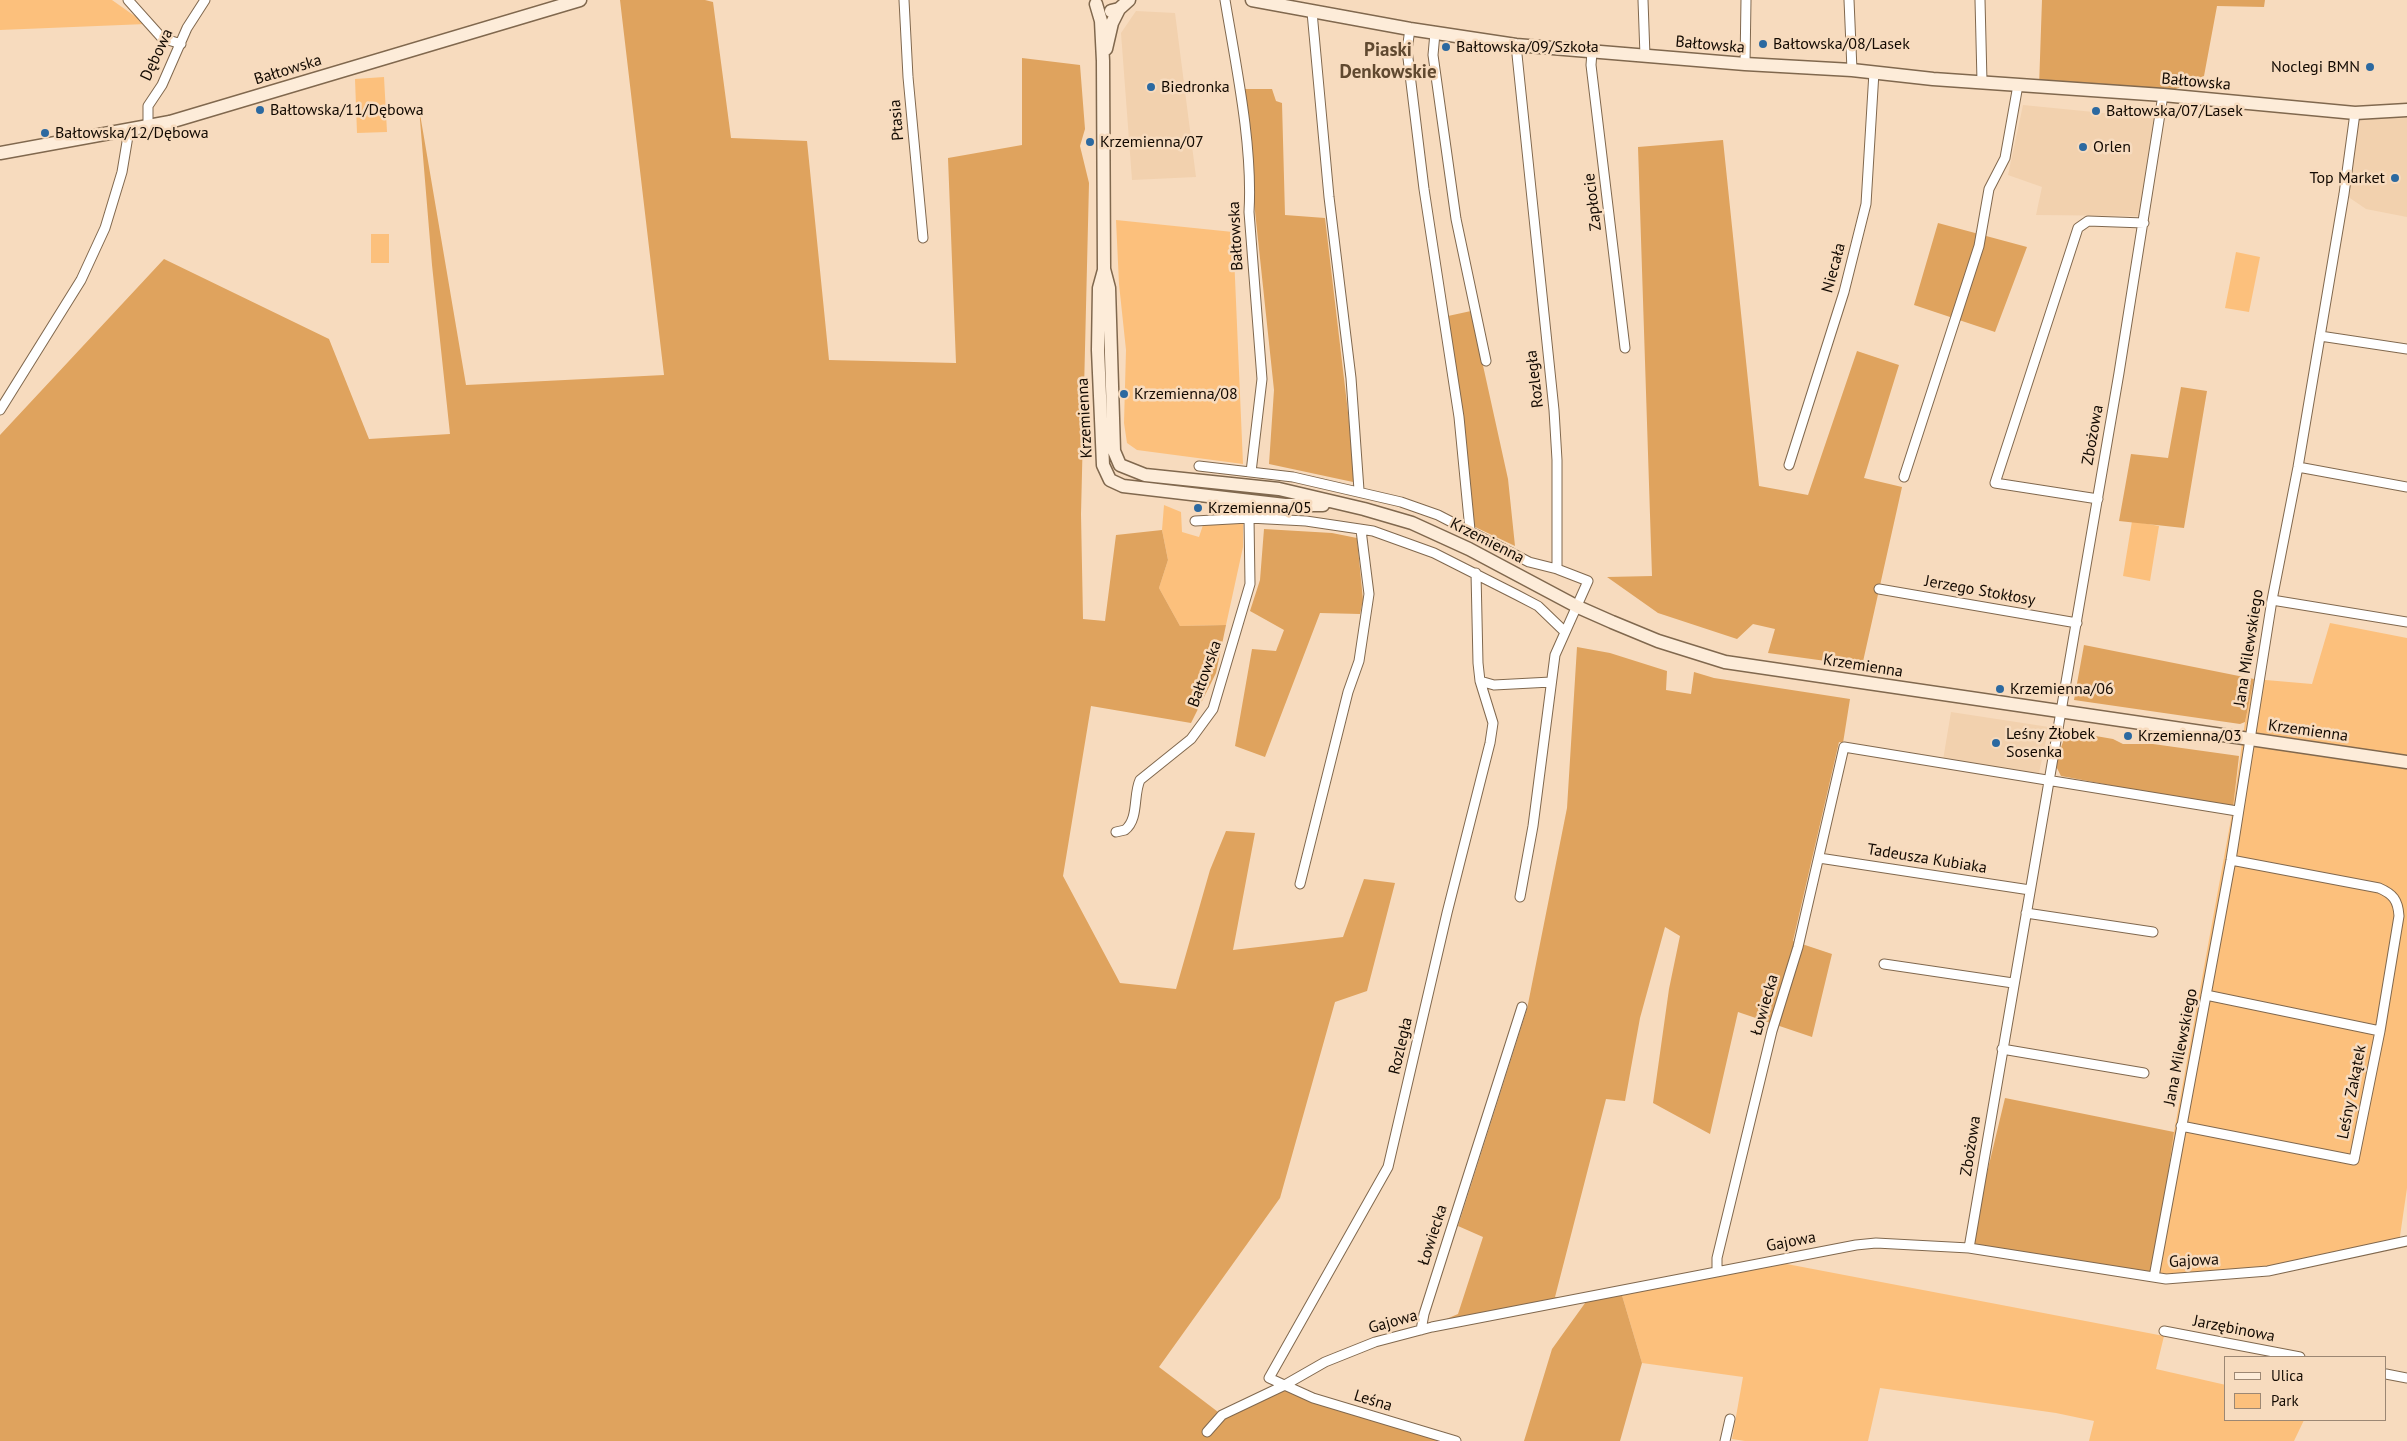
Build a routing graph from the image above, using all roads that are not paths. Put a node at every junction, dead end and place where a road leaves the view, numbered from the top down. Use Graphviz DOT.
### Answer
graph roads {
  1 [pos="128,0"];
  2 [pos="204,0"];
  3 [pos="580,0"];
  4 [pos="904,0"];
  5 [pos="1225,0"];
  6 [pos="1256,0"];
  7 [pos="1643,0"];
  8 [pos="1746,0"];
  9 [pos="1849,0"];
  10 [pos="1980,0"];
  11 [pos="1094,2"];
  12 [pos="1126,3"];
  13 [pos="1312,12"];
  14 [pos="1410,29"];
  15 [pos="1435,32"];
  16 [pos="181,44"];
  17 [pos="1516,45"];
  18 [pos="1592,52"];
  19 [pos="1645,56"];
  20 [pos="1103,60"];
  21 [pos="1745,64"];
  22 [pos="1852,70"];
  23 [pos="1874,72"];
  24 [pos="1982,81"];
  25 [pos="2018,85"];
  26 [pos="2163,95"];
  27 [pos="2407,110"];
  28 [pos="2355,113"];
  29 [pos="148,126"];
  30 [pos="129,130"];
  31 [pos="0,153"];
  32 [pos="2144,224"];
  33 [pos="923,238"];
  34 [pos="1104,269"];
  35 [pos="2320,336"];
  36 [pos="1625,348"];
  37 [pos="2407,349"];
  38 [pos="1486,361"];
  39 [pos="0,410"];
  40 [pos="1789,465"];
  41 [pos="1199,466"];
  42 [pos="2298,467"];
  43 [pos="1251,472"];
  44 [pos="1904,477"];
  45 [pos="2407,487"];
  46 [pos="1359,490"];
  47 [pos="2098,499"];
  48 [pos="1342,505"];
  49 [pos="1249,518"];
  50 [pos="1195,521"];
  51 [pos="1361,530"];
  52 [pos="1470,530"];
  53 [pos="1557,569"];
  54 [pos="1476,573"];
  55 [pos="1879,589"];
  56 [pos="2272,600"];
  57 [pos="1578,607"];
  58 [pos="2407,622"];
  59 [pos="2077,623"];
  60 [pos="1565,632"];
  61 [pos="1480,681"];
  62 [pos="1551,682"];
  63 [pos="2061,712"];
  64 [pos="2250,739"];
  65 [pos="2407,762"];
  66 [pos="2049,780"];
  67 [pos="2237,811"];
  68 [pos="1116,832"];
  69 [pos="1818,858"];
  70 [pos="2231,860"];
  71 [pos="1300,884"];
  72 [pos="2030,890"];
  73 [pos="1520,897"];
  74 [pos="2026,913"];
  75 [pos="2154,932"];
  76 [pos="1884,964"];
  77 [pos="2013,983"];
  78 [pos="2206,995"];
  79 [pos="1522,1007"];
  80 [pos="2380,1031"];
  81 [pos="2002,1049"];
  82 [pos="2144,1073"];
  83 [pos="2181,1126"];
  84 [pos="2407,1241"];
  85 [pos="1969,1248"];
  86 [pos="1717,1272"];
  87 [pos="2154,1277"];
  88 [pos="1421,1330"];
  89 [pos="2164,1331"];
  90 [pos="2295,1356"];
  91 [pos="2387,1374"];
  92 [pos="2407,1378"];
  93 [pos="1283,1386"];
  94 [pos="1730,1419"];
  95 [pos="1207,1432"];
  96 [pos="1456,1441"];
  97 [pos="1725,1441"];
  1 -- 16 [label="street"];
  2 -- 16 [label="street, Dębowa"];
  3 -- 29 [label="main road, Bałtowska"];
  4 -- 33 [label="street, Ptasia"];
  5 -- 43 [label="street, Bałtowska"];
  6 -- 13 [label="main road, Bałtowska"];
  7 -- 19 [label="street"];
  8 -- 21 [label="street"];
  9 -- 22 [label="street"];
  10 -- 24 [label="street"];
  11 -- 12 [label="main road"];
  11 -- 20 [label="main road, Krzemienna"];
  12 -- 20 [label="main road, Krzemienna"];
  13 -- 14 [label="main road, Bałtowska"];
  13 -- 46 [label="street"];
  14 -- 15 [label="main road, Bałtowska"];
  14 -- 52 [label="street"];
  15 -- 17 [label="main road, Bałtowska"];
  15 -- 38 [label="street"];
  16 -- 29 [label="street, Dębowa"];
  17 -- 18 [label="main road, Bałtowska"];
  17 -- 53 [label="street, Rozległa"];
  18 -- 19 [label="main road, Bałtowska"];
  18 -- 36 [label="street, Zapłocie"];
  19 -- 21 [label="main road, Bałtowska"];
  20 -- 34 [label="main road, Krzemienna"];
  21 -- 22 [label="main road, Bałtowska"];
  22 -- 23 [label="main road, Bałtowska"];
  23 -- 24 [label="main road, Bałtowska"];
  23 -- 40 [label="street, Niecała"];
  24 -- 25 [label="main road, Bałtowska"];
  25 -- 26 [label="main road, Bałtowska"];
  25 -- 44 [label="street"];
  26 -- 28 [label="main road, Bałtowska"];
  26 -- 32 [label="street, Zbożowa"];
  27 -- 28 [label="main road, Bałtowska"];
  28 -- 35 [label="street, Jana Milewskiego"];
  29 -- 30 [label="main road, Bałtowska"];
  30 -- 31 [label="main road, Bałtowska"];
  30 -- 39 [label="street"];
  32 -- 47 [label="street, Zbożowa"];
  32 -- 47 [label="street"];
  34 -- 48 [label="main road, Krzemienna"];
  34 -- 48 [label="main road, Krzemienna"];
  35 -- 37 [label="street"];
  35 -- 42 [label="street, Jana Milewskiego"];
  41 -- 43 [label="street"];
  42 -- 45 [label="street"];
  42 -- 56 [label="street, Jana Milewskiego"];
  43 -- 46 [label="street"];
  46 -- 52 [label="street"];
  47 -- 59 [label="street, Zbożowa"];
  48 -- 57 [label="main road, Krzemienna"];
  49 -- 50 [label="street"];
  49 -- 51 [label="street"];
  49 -- 68 [label="street, Bałtowska"];
  51 -- 54 [label="street"];
  51 -- 71 [label="street"];
  52 -- 53 [label="street"];
  53 -- 57 [label="street"];
  54 -- 60 [label="street"];
  54 -- 61 [label="street, Rozległa"];
  55 -- 59 [label="street, Jerzego Stokłosy"];
  56 -- 58 [label="street"];
  56 -- 64 [label="street, Jana Milewskiego"];
  57 -- 60 [label="street"];
  57 -- 63 [label="main road, Krzemienna"];
  59 -- 63 [label="street, Zbożowa"];
  60 -- 62 [label="street"];
  61 -- 62 [label="street"];
  61 -- 93 [label="street, Rozległa"];
  62 -- 73 [label="street"];
  63 -- 64 [label="main road, Krzemienna"];
  63 -- 66 [label="street, Zbożowa"];
  64 -- 65 [label="main road, Krzemienna"];
  64 -- 67 [label="street, Jana Milewskiego"];
  66 -- 67 [label="street"];
  66 -- 69 [label="street, Łowiecka"];
  66 -- 72 [label="street, Zbożowa"];
  67 -- 70 [label="street, Jana Milewskiego"];
  69 -- 72 [label="street, Tadeusza Kubiaka"];
  69 -- 86 [label="street, Łowiecka"];
  70 -- 78 [label="street, Jana Milewskiego"];
  70 -- 80 [label="street"];
  72 -- 74 [label="street, Zbożowa"];
  74 -- 75 [label="street"];
  74 -- 77 [label="street, Zbożowa"];
  76 -- 77 [label="street"];
  77 -- 81 [label="street, Zbożowa"];
  78 -- 80 [label="street, Leśny Zakątek"];
  78 -- 83 [label="street, Jana Milewskiego"];
  79 -- 88 [label="street, Łowiecka"];
  80 -- 83 [label="street, Leśny Zakątek"];
  81 -- 82 [label="street"];
  81 -- 85 [label="street, Zbożowa"];
  83 -- 87 [label="street, Jana Milewskiego"];
  84 -- 87 [label="street, Gajowa"];
  85 -- 86 [label="street, Gajowa"];
  85 -- 87 [label="street, Gajowa"];
  86 -- 88 [label="street, Gajowa"];
  88 -- 93 [label="street, Gajowa"];
  89 -- 90 [label="street, Jarzębinowa"];
  91 -- 92 [label="street"];
  93 -- 95 [label="street, Gajowa"];
  93 -- 96 [label="street, Leśna"];
  94 -- 97 [label="street"];
}
